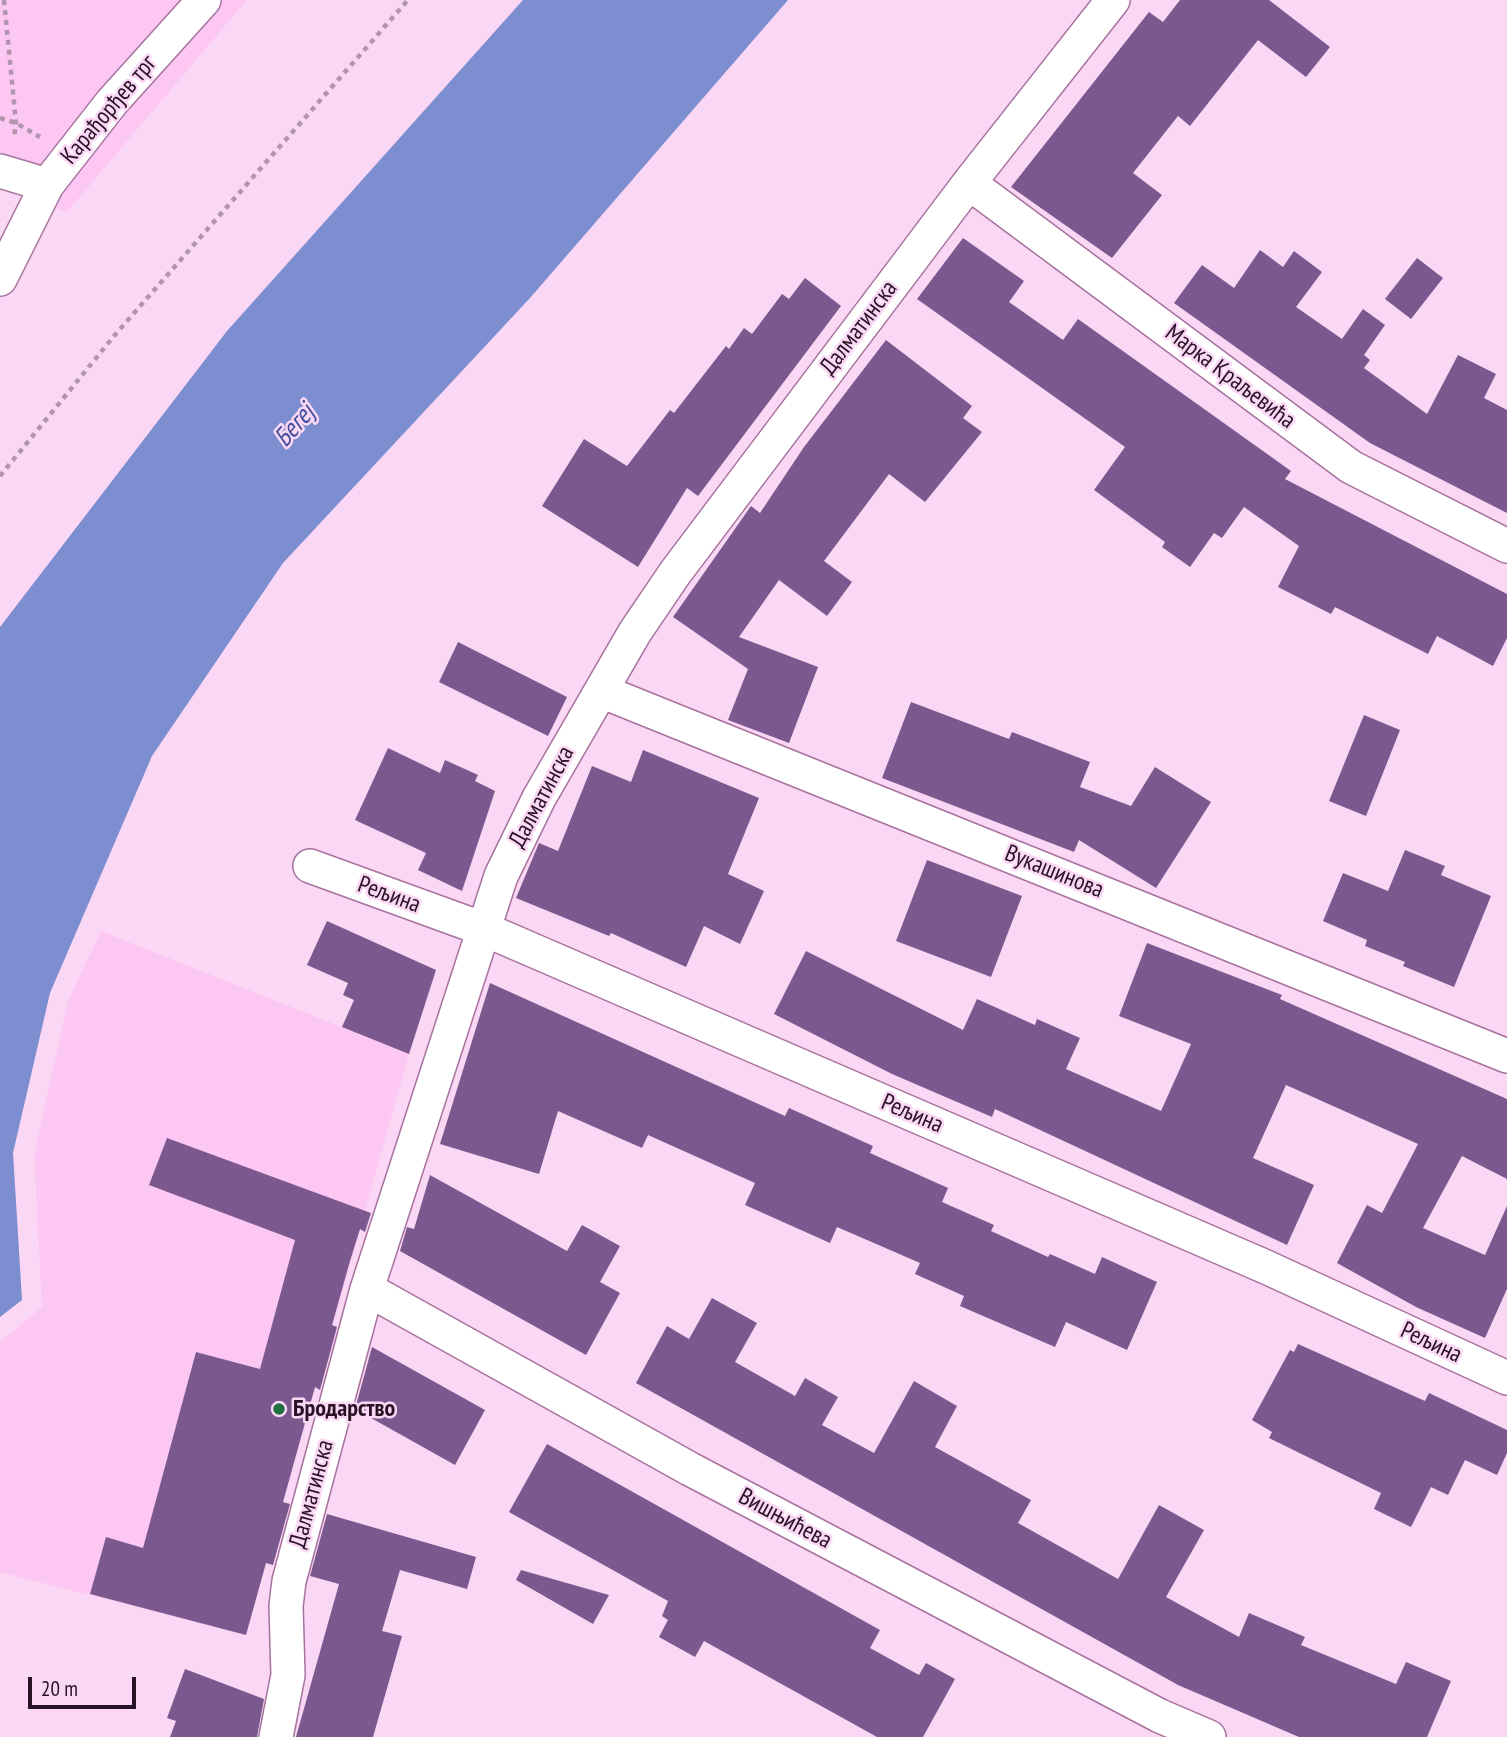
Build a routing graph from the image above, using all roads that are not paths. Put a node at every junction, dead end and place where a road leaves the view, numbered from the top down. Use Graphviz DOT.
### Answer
graph roads {
  1 [pos="205,0"];
  2 [pos="1113,0"];
  3 [pos="5,173"];
  4 [pos="970,183"];
  5 [pos="47,185"];
  6 [pos="0,279"];
  7 [pos="1507,546"];
  8 [pos="601,691"];
  9 [pos="310,866"];
  10 [pos="486,930"];
  11 [pos="1507,1056"];
  12 [pos="367,1289"];
  13 [pos="1507,1378"];
  14 [pos="276,1737"];
  15 [pos="1209,1737"];
  1 -- 5 [label="street, Карађорђев трг"];
  2 -- 4 [label="street, Далматинска"];
  3 -- 5 [label="street, Карађорђев трг"];
  4 -- 7 [label="street, Марка Краљевића"];
  4 -- 8 [label="street, Далматинска"];
  5 -- 6 [label="street"];
  8 -- 10 [label="street, Далматинска"];
  8 -- 11 [label="street, Вукашинова"];
  9 -- 10 [label="street, Рељина"];
  10 -- 12 [label="street, Далматинска"];
  10 -- 13 [label="street, Рељина"];
  12 -- 14 [label="street, Далматинска"];
  12 -- 15 [label="street, Вишњићева"];
}
